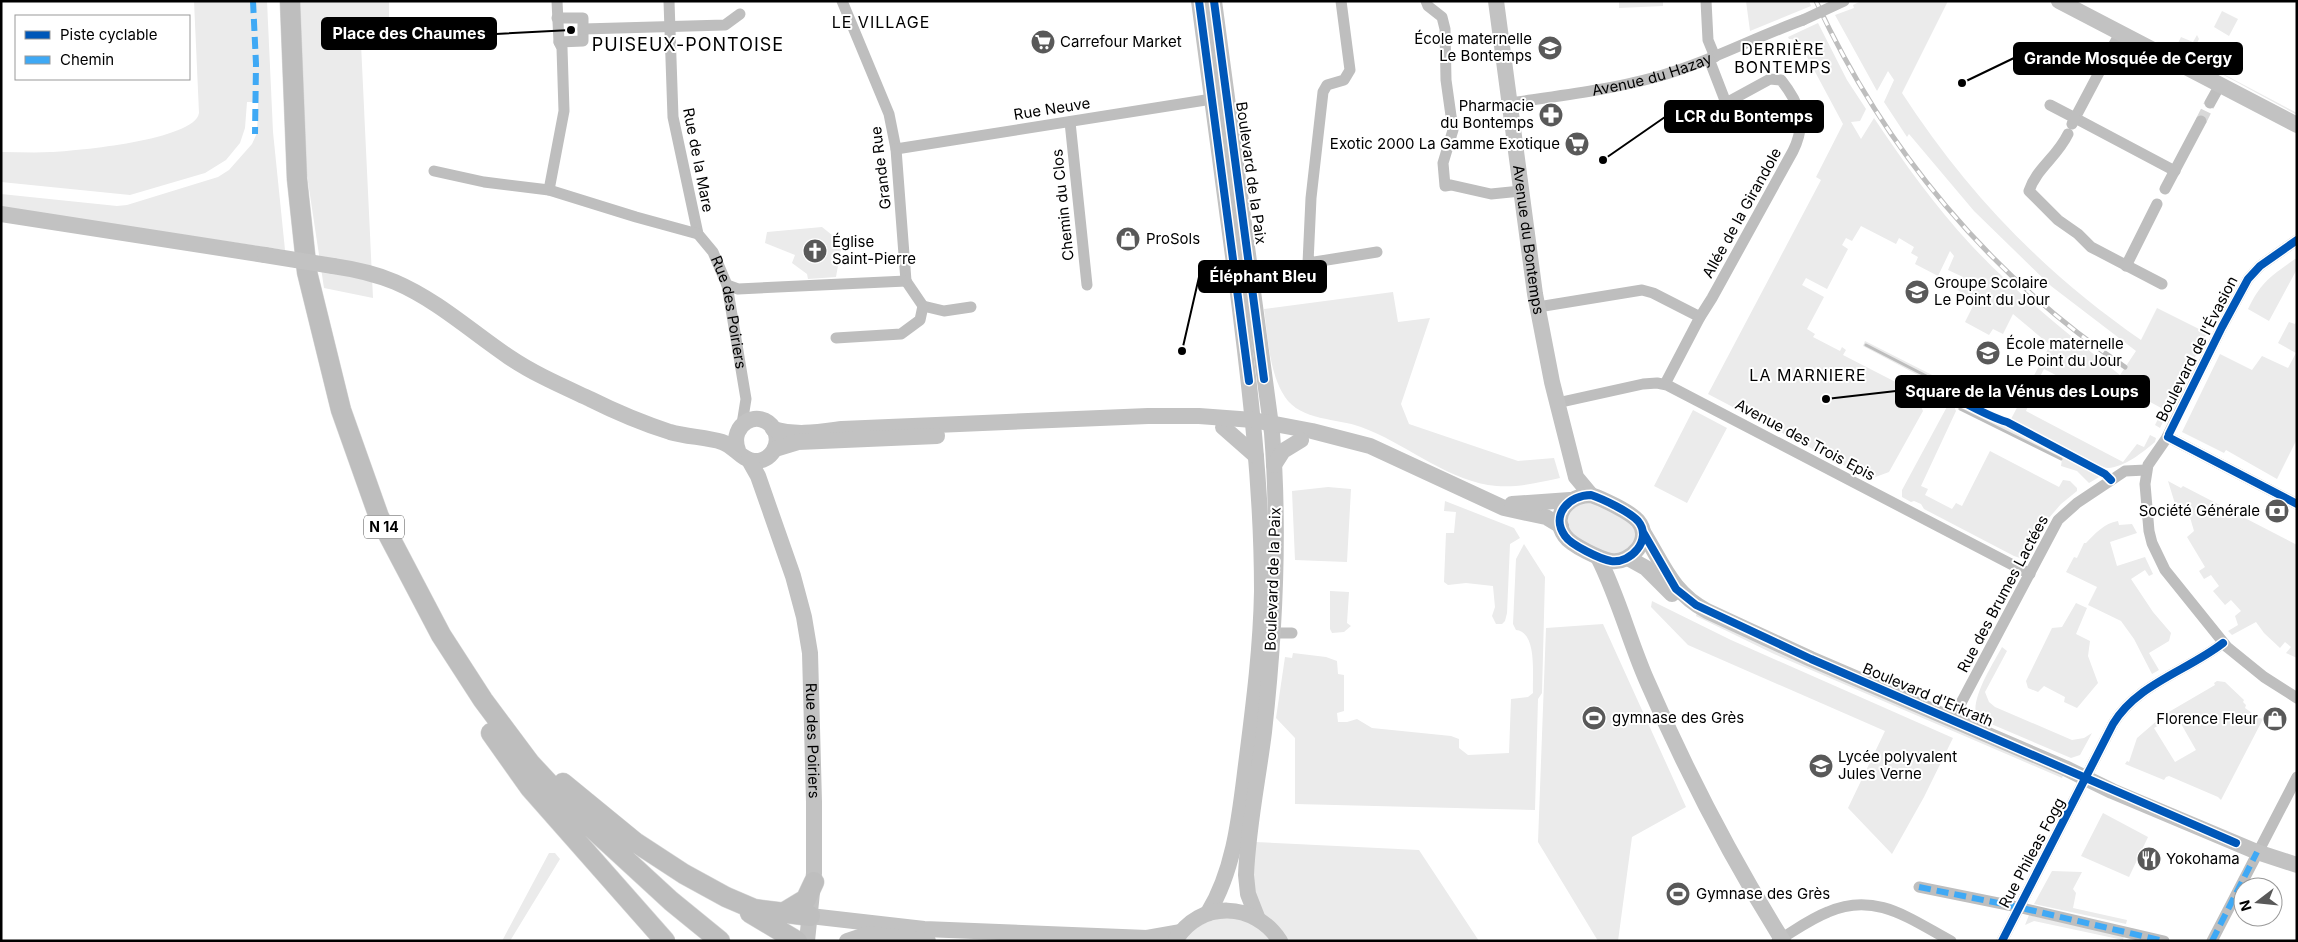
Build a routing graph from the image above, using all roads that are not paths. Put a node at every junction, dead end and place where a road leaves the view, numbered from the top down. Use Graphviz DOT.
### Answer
graph roads {
  1 [pos="278,1"];
  2 [pos="290,1"];
  3 [pos="669,1"];
  4 [pos="842,1"];
  5 [pos="1199,1"];
  6 [pos="1214,1"];
  7 [pos="1341,1"];
  8 [pos="1426,1"];
  9 [pos="1496,1"];
  10 [pos="1706,1"];
  11 [pos="1844,1"];
  12 [pos="2059,1"];
  13 [pos="557,11"];
  14 [pos="740,14"];
  15 [pos="671,27"];
  16 [pos="583,29"];
  17 [pos="2120,33"];
  18 [pos="558,42"];
  19 [pos="1712,58"];
  20 [pos="1225,82"];
  21 [pos="2220,85"];
  22 [pos="1212,99"];
  23 [pos="1510,103"];
  24 [pos="2210,103"];
  25 [pos="2050,105"];
  26 [pos="2201,121"];
  27 [pos="1070,122"];
  28 [pos="2072,125"];
  29 [pos="2297,126"];
  30 [pos="1231,129"];
  31 [pos="896,149"];
  32 [pos="434,171"];
  33 [pos="2175,171"];
  34 [pos="2165,189"];
  35 [pos="549,190"];
  36 [pos="1521,191"];
  37 [pos="2157,204"];
  38 [pos="1,214"];
  39 [pos="698,234"];
  40 [pos="2297,240"];
  41 [pos="1378,252"];
  42 [pos="2126,266"];
  43 [pos="906,281"];
  44 [pos="2162,284"];
  45 [pos="727,285"];
  46 [pos="1087,285"];
  47 [pos="923,306"];
  48 [pos="971,307"];
  49 [pos="1538,307"];
  50 [pos="1700,317"];
  51 [pos="836,338"];
  52 [pos="1249,381"];
  53 [pos="1665,384"];
  54 [pos="1259,398"];
  55 [pos="594,402"];
  56 [pos="1557,403"];
  57 [pos="341,410"];
  58 [pos="1226,422"];
  59 [pos="746,424"];
  60 [pos="1262,427"];
  61 [pos="773,429"];
  62 [pos="1306,435"];
  63 [pos="2168,435"];
  64 [pos="772,452"];
  65 [pos="744,455"];
  66 [pos="1256,456"];
  67 [pos="1275,469"];
  68 [pos="2146,470"];
  69 [pos="1576,477"];
  70 [pos="1591,495"];
  71 [pos="1570,500"];
  72 [pos="1491,502"];
  73 [pos="2297,504"];
  74 [pos="1561,526"];
  75 [pos="1643,532"];
  76 [pos="783,545"];
  77 [pos="1598,557"];
  78 [pos="1624,560"];
  79 [pos="2030,574"];
  80 [pos="1610,584"];
  81 [pos="1694,604"];
  82 [pos="1273,633"];
  83 [pos="1292,633"];
  84 [pos="2223,643"];
  85 [pos="2297,698"];
  86 [pos="1952,720"];
  87 [pos="490,731"];
  88 [pos="2297,777"];
  89 [pos="2087,779"];
  90 [pos="2257,852"];
  91 [pos="2297,865"];
  92 [pos="814,882"];
  93 [pos="1918,887"];
  94 [pos="726,897"];
  95 [pos="2020,907"];
  96 [pos="783,913"];
  97 [pos="1208,913"];
  98 [pos="810,916"];
  99 [pos="1256,917"];
  100 [pos="857,921"];
  101 [pos="1178,936"];
  102 [pos="1780,940"];
  103 [pos="664,941"];
  104 [pos="702,941"];
  105 [pos="720,941"];
  106 [pos="797,941"];
  107 [pos="807,941"];
  108 [pos="847,941"];
  109 [pos="928,941"];
  110 [pos="1280,941"];
  111 [pos="1951,941"];
  112 [pos="2002,941"];
  113 [pos="2164,941"];
  114 [pos="2212,941"];
  1 -- 87 [label="highway, N 14"];
  2 -- 57 [label="highway, N 14"];
  3 -- 15 [label="street, Rue de la Mare"];
  4 -- 31 [label="street, Grande Rue"];
  5 -- 22 [label="main road, Boulevard de la Paix"];
  6 -- 20 [label="main road, Boulevard de la Paix"];
  7 -- 41 [label="street"];
  8 -- 36 [label="street"];
  9 -- 23 [label="main road, Avenue du Bontemps"];
  10 -- 19 [label="street"];
  11 -- 19 [label="street, Avenue du Hazay, bridge"];
  12 -- 17 [label="main road"];
  13 -- 16 [label="street"];
  13 -- 18 [label="street"];
  14 -- 15 [label="street"];
  15 -- 16 [label="street"];
  15 -- 39 [label="street, Rue de la Mare"];
  16 -- 18 [label="street"];
  17 -- 21 [label="main road"];
  17 -- 28 [label="street"];
  18 -- 35 [label="street"];
  19 -- 23 [label="street, Avenue du Hazay"];
  19 -- 50 [label="street, Allée de la Girandole"];
  20 -- 22 [label="street"];
  20 -- 30 [label="main road, Boulevard de la Paix"];
  21 -- 24 [label="street"];
  21 -- 29 [label="main road"];
  22 -- 27 [label="street, Rue Neuve"];
  22 -- 30 [label="street"];
  22 -- 52 [label="main road, Boulevard de la Paix"];
  23 -- 36 [label="main road, Avenue du Bontemps"];
  25 -- 28 [label="street"];
  26 -- 33 [label="street"];
  27 -- 31 [label="street, Rue Neuve"];
  27 -- 46 [label="street, Chemin du Clos"];
  28 -- 33 [label="street"];
  28 -- 42 [label="street"];
  30 -- 54 [label="main road, Boulevard de la Paix"];
  31 -- 43 [label="street, Grande Rue"];
  32 -- 35 [label="street"];
  33 -- 34 [label="street"];
  35 -- 39 [label="street"];
  36 -- 49 [label="main road, Avenue du Bontemps"];
  37 -- 42 [label="street"];
  38 -- 55 [label="main road, bridge"];
  39 -- 45 [label="street, Rue des Poiriers"];
  40 -- 63 [label="street, Boulevard de l'Évasion"];
  42 -- 44 [label="street"];
  43 -- 45 [label="street"];
  43 -- 47 [label="street"];
  45 -- 59 [label="street, Rue des Poiriers"];
  47 -- 48 [label="street"];
  47 -- 51 [label="street"];
  49 -- 50 [label="street"];
  49 -- 56 [label="main road, Avenue du Bontemps"];
  50 -- 53 [label="street, Allée de la Girandole"];
  52 -- 54 [label="main road, Boulevard de la Paix"];
  52 -- 60 [label="main road"];
  53 -- 56 [label="street, Avenue des Trois Epis"];
  53 -- 79 [label="street, Avenue des Trois Epis"];
  54 -- 58 [label="main road"];
  54 -- 60 [label="main road, Boulevard de la Paix"];
  54 -- 62 [label="main road"];
  55 -- 59 [label="main road"];
  55 -- 65 [label="main road"];
  56 -- 69 [label="main road, Avenue du Bontemps"];
  57 -- 94 [label="highway"];
  57 -- 105 [label="highway, N 14"];
  58 -- 60 [label="main road"];
  58 -- 61 [label="main road"];
  58 -- 64 [label="main road"];
  58 -- 66 [label="main road"];
  59 -- 61 [label="main road"];
  59 -- 65 [label="main road"];
  60 -- 62 [label="main road"];
  60 -- 66 [label="main road"];
  60 -- 67 [label="main road, Boulevard de la Paix"];
  61 -- 64 [label="main road"];
  62 -- 67 [label="main road"];
  62 -- 72 [label="main road"];
  63 -- 68 [label="street, Boulevard de l'Évasion"];
  63 -- 73 [label="street"];
  64 -- 65 [label="main road"];
  64 -- 76 [label="main road"];
  65 -- 76 [label="main road"];
  66 -- 97 [label="main road"];
  67 -- 82 [label="main road, Boulevard de la Paix"];
  68 -- 79 [label="street, Rue des Brumes Lactées"];
  68 -- 84 [label="street"];
  69 -- 70 [label="main road, Avenue du Bontemps"];
  69 -- 71 [label="main road, Avenue du Bontemps"];
  70 -- 71 [label="main road"];
  70 -- 75 [label="main road"];
  71 -- 72 [label="main road"];
  71 -- 74 [label="main road"];
  72 -- 74 [label="main road"];
  74 -- 77 [label="main road"];
  75 -- 78 [label="main road"];
  75 -- 81 [label="main road, Boulevard d'Erkrath"];
  76 -- 92 [label="main road, Rue des Poiriers"];
  77 -- 78 [label="main road"];
  77 -- 80 [label="main road"];
  78 -- 80 [label="main road"];
  78 -- 81 [label="main road"];
  79 -- 86 [label="street, Rue des Brumes Lactées"];
  80 -- 102 [label="main road"];
  81 -- 86 [label="main road, Boulevard d'Erkrath"];
  82 -- 83 [label="street"];
  82 -- 99 [label="main road, Boulevard de la Paix"];
  84 -- 85 [label="street"];
  84 -- 89 [label="street, Rue Phileas Fogg"];
  86 -- 89 [label="main road, Boulevard d'Erkrath"];
  87 -- 103 [label="highway"];
  87 -- 104 [label="highway, N 14"];
  88 -- 90 [label="street"];
  89 -- 90 [label="main road, Boulevard d'Erkrath"];
  89 -- 95 [label="street, Rue Phileas Fogg"];
  90 -- 91 [label="main road, Boulevard d'Erkrath"];
  90 -- 114 [label="street"];
  92 -- 96 [label="highway"];
  92 -- 98 [label="main road, Rue des Poiriers"];
  92 -- 100 [label="main road"];
  93 -- 95 [label="street"];
  94 -- 96 [label="highway"];
  94 -- 106 [label="highway"];
  95 -- 112 [label="street, Rue Phileas Fogg"];
  95 -- 113 [label="street"];
  96 -- 98 [label="highway"];
  97 -- 99 [label="main road"];
  97 -- 101 [label="main road"];
  98 -- 100 [label="main road"];
  98 -- 107 [label="main road, Rue des Poiriers"];
  99 -- 110 [label="main road"];
  100 -- 101 [label="main road"];
  102 -- 111 [label="street"];
  108 -- 109 [label="main road"];
}
